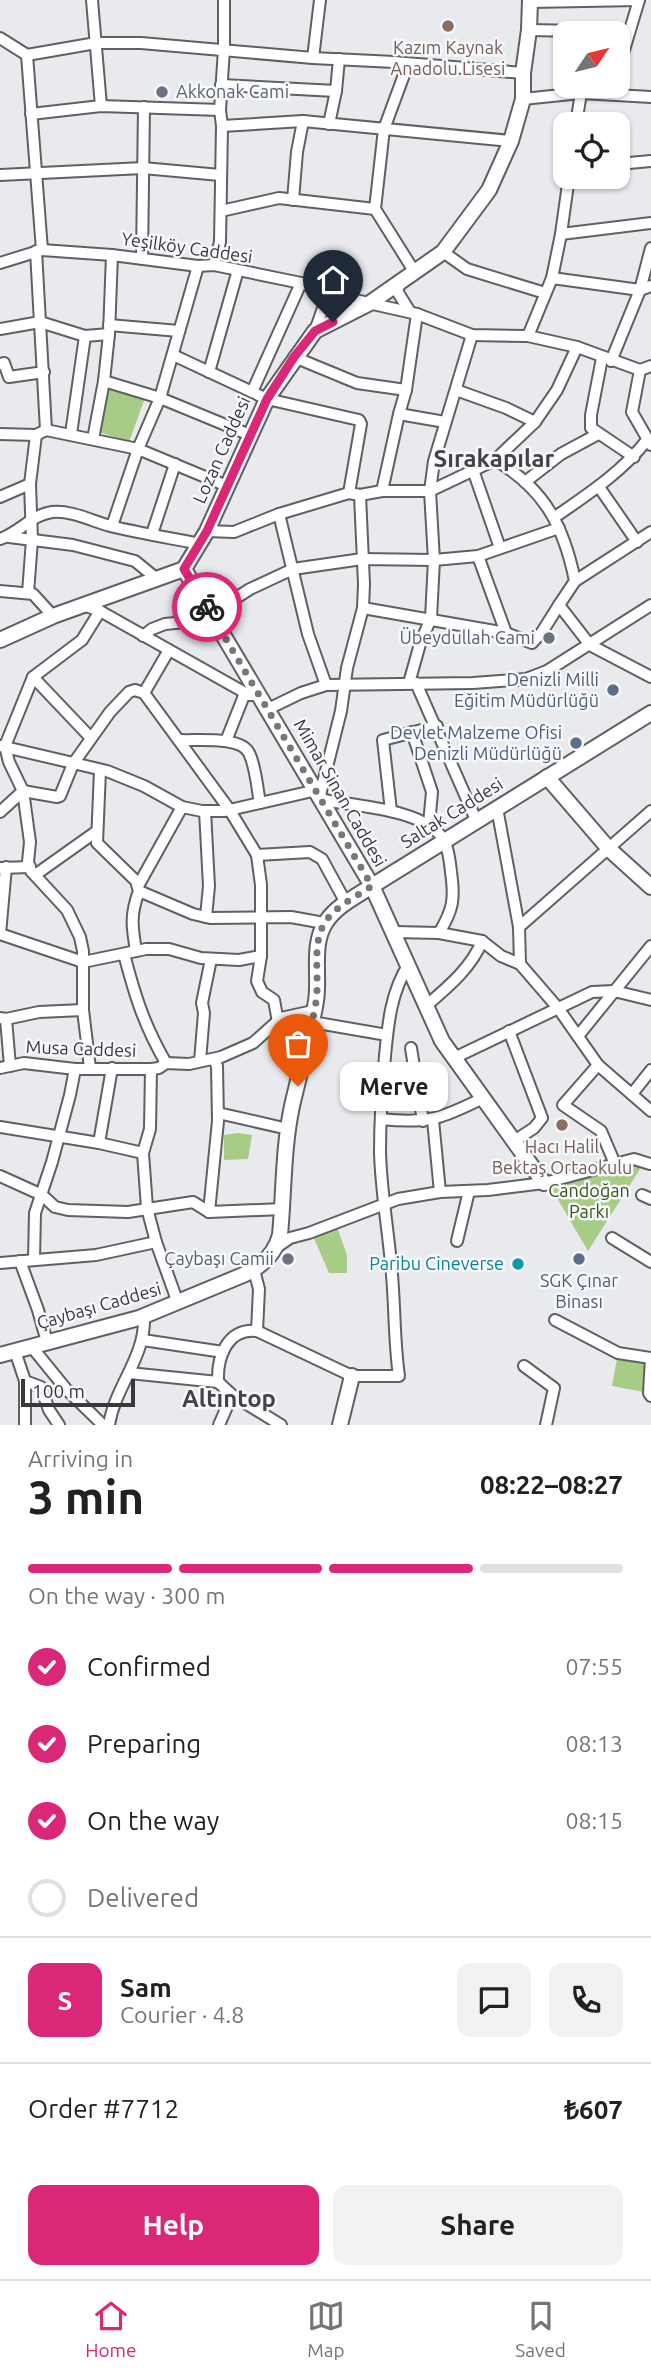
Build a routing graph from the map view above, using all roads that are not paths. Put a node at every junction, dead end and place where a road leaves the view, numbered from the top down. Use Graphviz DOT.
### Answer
graph roads {
  1 [pos="92,0"];
  2 [pos="225,0"];
  3 [pos="320,0"];
  4 [pos="639,0"];
  5 [pos="530,1"];
  6 [pos="630,29"];
  7 [pos="529,30"];
  8 [pos="553,30"];
  9 [pos="0,38"];
  10 [pos="96,43"];
  11 [pos="224,49"];
  12 [pos="27,55"];
  13 [pos="313,58"];
  14 [pos="339,59"];
  15 [pos="408,64"];
  16 [pos="523,73"];
  17 [pos="221,85"];
  18 [pos="337,91"];
  19 [pos="630,93"];
  20 [pos="553,96"];
  21 [pos="651,97"];
  22 [pos="523,99"];
  23 [pos="101,106"];
  24 [pos="144,107"];
  25 [pos="220,110"];
  26 [pos="31,114"];
  27 [pos="303,121"];
  28 [pos="329,124"];
  29 [pos="222,125"];
  30 [pos="384,129"];
  31 [pos="511,141"];
  32 [pos="651,161"];
  33 [pos="630,163"];
  34 [pos="143,167"];
  35 [pos="36,171"];
  36 [pos="0,174"];
  37 [pos="220,175"];
  38 [pos="567,189"];
  39 [pos="293,200"];
  40 [pos="374,209"];
  41 [pos="221,211"];
  42 [pos="651,223"];
  43 [pos="561,234"];
  44 [pos="651,247"];
  45 [pos="39,251"];
  46 [pos="443,252"];
  47 [pos="112,255"];
  48 [pos="142,259"];
  49 [pos="0,263"];
  50 [pos="214,265"];
  51 [pos="198,266"];
  52 [pos="238,270"];
  53 [pos="414,271"];
  54 [pos="552,278"];
  55 [pos="401,281"];
  56 [pos="301,283"];
  57 [pos="645,288"];
  58 [pos="329,291"];
  59 [pos="545,293"];
  60 [pos="370,303"];
  61 [pos="413,313"];
  62 [pos="40,321"];
  63 [pos="0,329"];
  64 [pos="109,329"];
  65 [pos="179,331"];
  66 [pos="315,331"];
  67 [pos="85,335"];
  68 [pos="472,335"];
  69 [pos="528,336"];
  70 [pos="577,347"];
  71 [pos="173,355"];
  72 [pos="294,357"];
  73 [pos="607,359"];
  74 [pos="0,364"];
  75 [pos="646,368"];
  76 [pos="44,372"];
  77 [pos="209,372"];
  78 [pos="104,381"];
  79 [pos="406,390"];
  80 [pos="456,390"];
  81 [pos="252,392"];
  82 [pos="160,398"];
  83 [pos="267,399"];
  84 [pos="399,414"];
  85 [pos="445,422"];
  86 [pos="536,422"];
  87 [pos="41,433"];
  88 [pos="598,433"];
  89 [pos="0,434"];
  90 [pos="71,434"];
  91 [pos="250,435"];
  92 [pos="93,439"];
  93 [pos="648,439"];
  94 [pos="138,449"];
  95 [pos="634,457"];
  96 [pos="495,460"];
  97 [pos="175,464"];
  98 [pos="473,470"];
  99 [pos="525,482"];
  100 [pos="30,484"];
  101 [pos="227,486"];
  102 [pos="599,486"];
  103 [pos="382,491"];
  104 [pos="430,491"];
  105 [pos="355,494"];
  106 [pos="0,496"];
  107 [pos="279,514"];
  108 [pos="32,519"];
  109 [pos="557,523"];
  110 [pos="112,526"];
  111 [pos="651,532"];
  112 [pos="152,534"];
  113 [pos="203,537"];
  114 [pos="4,538"];
  115 [pos="32,540"];
  116 [pos="636,542"];
  117 [pos="500,548"];
  118 [pos="478,556"];
  119 [pos="362,559"];
  120 [pos="434,560"];
  121 [pos="184,569"];
  122 [pos="293,569"];
  123 [pos="157,579"];
  124 [pos="575,581"];
  125 [pos="0,591"];
  126 [pos="28,593"];
  127 [pos="83,605"];
  128 [pos="559,605"];
  129 [pos="651,605"];
  130 [pos="363,608"];
  131 [pos="100,611"];
  132 [pos="211,614"];
  133 [pos="53,616"];
  134 [pos="431,618"];
  135 [pos="506,633"];
  136 [pos="143,636"];
  137 [pos="0,640"];
  138 [pos="590,645"];
  139 [pos="169,650"];
  140 [pos="33,677"];
  141 [pos="651,677"];
  142 [pos="412,683"];
  143 [pos="343,684"];
  144 [pos="326,685"];
  145 [pos="144,693"];
  146 [pos="253,694"];
  147 [pos="268,709"];
  148 [pos="651,713"];
  149 [pos="436,726"];
  150 [pos="412,732"];
  151 [pos="90,737"];
  152 [pos="180,740"];
  153 [pos="226,741"];
  154 [pos="2,746"];
  155 [pos="73,764"];
  156 [pos="100,770"];
  157 [pos="547,776"];
  158 [pos="23,791"];
  159 [pos="320,795"];
  160 [pos="260,803"];
  161 [pos="182,807"];
  162 [pos="497,808"];
  163 [pos="229,809"];
  164 [pos="205,811"];
  165 [pos="391,811"];
  166 [pos="651,811"];
  167 [pos="0,812"];
  168 [pos="477,820"];
  169 [pos="429,824"];
  170 [pos="97,831"];
  171 [pos="444,841"];
  172 [pos="609,849"];
  173 [pos="257,855"];
  174 [pos="3,868"];
  175 [pos="32,871"];
  176 [pos="372,886"];
  177 [pos="651,887"];
  178 [pos="138,888"];
  179 [pos="346,903"];
  180 [pos="206,917"];
  181 [pos="261,918"];
  182 [pos="324,923"];
  183 [pos="519,927"];
  184 [pos="394,932"];
  185 [pos="439,933"];
  186 [pos="0,934"];
  187 [pos="482,941"];
  188 [pos="651,946"];
  189 [pos="136,951"];
  190 [pos="124,954"];
  191 [pos="261,956"];
  192 [pos="211,959"];
  193 [pos="83,962"];
  194 [pos="409,964"];
  195 [pos="520,964"];
  196 [pos="614,991"];
  197 [pos="651,1000"];
  198 [pos="427,1005"];
  199 [pos="558,1007"];
  200 [pos="83,1010"];
  201 [pos="313,1017"];
  202 [pos="3,1018"];
  203 [pos="278,1022"];
  204 [pos="509,1031"];
  205 [pos="387,1035"];
  206 [pos="578,1036"];
  207 [pos="411,1048"];
  208 [pos="454,1058"];
  209 [pos="214,1059"];
  210 [pos="200,1061"];
  211 [pos="166,1063"];
  212 [pos="598,1065"];
  213 [pos="5,1067"];
  214 [pos="90,1068"];
  215 [pos="112,1068"];
  216 [pos="75,1069"];
  217 [pos="151,1069"];
  218 [pos="651,1070"];
  219 [pos="632,1094"];
  220 [pos="483,1098"];
  221 [pos="651,1111"];
  222 [pos="218,1113"];
  223 [pos="381,1119"];
  224 [pos="428,1121"];
  225 [pos="0,1127"];
  226 [pos="288,1129"];
  227 [pos="59,1138"];
  228 [pos="514,1142"];
  229 [pos="99,1143"];
  230 [pos="143,1153"];
  231 [pos="615,1164"];
  232 [pos="650,1164"];
  233 [pos="0,1176"];
  234 [pos="544,1183"];
  235 [pos="469,1191"];
  236 [pos="440,1192"];
  237 [pos="42,1195"];
  238 [pos="385,1204"];
  239 [pos="147,1208"];
  240 [pos="282,1209"];
  241 [pos="209,1212"];
  242 [pos="281,1225"];
  243 [pos="309,1233"];
  244 [pos="612,1238"];
  245 [pos="457,1241"];
  246 [pos="156,1242"];
  247 [pos="277,1247"];
  248 [pos="34,1259"];
  249 [pos="20,1261"];
  250 [pos="651,1262"];
  251 [pos="0,1263"];
  252 [pos="254,1270"];
  253 [pos="178,1303"];
  254 [pos="144,1316"];
  255 [pos="555,1320"];
  256 [pos="257,1331"];
  257 [pos="143,1340"];
  258 [pos="47,1342"];
  259 [pos="31,1346"];
  260 [pos="15,1352"];
  261 [pos="223,1352"];
  262 [pos="0,1355"];
  263 [pos="651,1358"];
  264 [pos="524,1366"];
  265 [pos="650,1372"];
  266 [pos="129,1373"];
  267 [pos="352,1376"];
  268 [pos="25,1381"];
  269 [pos="219,1382"];
  270 [pos="232,1395"];
  271 [pos="650,1395"];
  272 [pos="25,1425"];
  273 [pos="59,1425"];
  274 [pos="103,1425"];
  275 [pos="109,1425"];
  276 [pos="219,1425"];
  277 [pos="281,1425"];
  278 [pos="340,1425"];
  279 [pos="546,1425"];
  1 -- 10 [label="street"];
  2 -- 11 [label="street"];
  3 -- 13 [label="street"];
  4 -- 5 [label="street"];
  4 -- 6 [label="street"];
  5 -- 7 [label="main road, Lozan Caddesi"];
  7 -- 8 [label="street"];
  7 -- 16 [label="main road, Lozan Caddesi"];
  9 -- 12 [label="street"];
  10 -- 11 [label="street"];
  10 -- 12 [label="street"];
  10 -- 23 [label="street"];
  11 -- 13 [label="street"];
  11 -- 17 [label="street"];
  12 -- 26 [label="street"];
  13 -- 14 [label="street"];
  14 -- 15 [label="street"];
  14 -- 18 [label="street"];
  15 -- 16 [label="street"];
  15 -- 30 [label="street"];
  16 -- 22 [label="main road, Lozan Caddesi"];
  17 -- 18 [label="street"];
  17 -- 25 [label="street"];
  18 -- 28 [label="street"];
  19 -- 21 [label="street"];
  20 -- 22 [label="street"];
  22 -- 31 [label="main road, Lozan Caddesi"];
  23 -- 24 [label="street"];
  23 -- 26 [label="street"];
  24 -- 25 [label="street"];
  24 -- 34 [label="street"];
  25 -- 29 [label="street"];
  26 -- 35 [label="street"];
  27 -- 28 [label="street"];
  27 -- 29 [label="street"];
  27 -- 39 [label="street"];
  28 -- 30 [label="street"];
  29 -- 37 [label="street"];
  30 -- 31 [label="street"];
  30 -- 40 [label="street"];
  31 -- 46 [label="main road, Lozan Caddesi"];
  32 -- 33 [label="street"];
  34 -- 35 [label="street"];
  34 -- 37 [label="street"];
  34 -- 48 [label="street"];
  35 -- 36 [label="street"];
  35 -- 45 [label="street"];
  37 -- 41 [label="street"];
  38 -- 43 [label="street"];
  39 -- 40 [label="street"];
  39 -- 41 [label="street"];
  40 -- 53 [label="street"];
  41 -- 50 [label="street"];
  42 -- 43 [label="street"];
  43 -- 54 [label="street"];
  44 -- 57 [label="street"];
  45 -- 47 [label="street, Yeşilköy Caddesi"];
  45 -- 49 [label="street, Yeşilköy Caddesi"];
  45 -- 62 [label="street"];
  46 -- 53 [label="main road, Lozan Caddesi"];
  46 -- 59 [label="street"];
  47 -- 48 [label="street, Yeşilköy Caddesi"];
  47 -- 64 [label="street"];
  48 -- 51 [label="street, Yeşilköy Caddesi"];
  50 -- 51 [label="street, Yeşilköy Caddesi"];
  50 -- 52 [label="street, Yeşilköy Caddesi"];
  51 -- 65 [label="street"];
  52 -- 56 [label="street, Yeşilköy Caddesi"];
  52 -- 77 [label="street"];
  53 -- 55 [label="main road, Lozan Caddesi"];
  54 -- 57 [label="street"];
  54 -- 59 [label="street"];
  55 -- 60 [label="main road, Lozan Caddesi"];
  55 -- 61 [label="street"];
  56 -- 58 [label="street, Yeşilköy Caddesi"];
  56 -- 81 [label="street"];
  57 -- 73 [label="street"];
  58 -- 60 [label="street, Yeşilköy Caddesi"];
  58 -- 66 [label="street"];
  59 -- 69 [label="street"];
  60 -- 61 [label="street, Yeşilköy Caddesi"];
  60 -- 66 [label="main road, Lozan Caddesi"];
  61 -- 68 [label="street, Yeşilköy Caddesi"];
  61 -- 79 [label="street"];
  62 -- 63 [label="street"];
  62 -- 67 [label="street"];
  62 -- 76 [label="street"];
  64 -- 65 [label="street"];
  64 -- 67 [label="street"];
  64 -- 78 [label="street"];
  65 -- 71 [label="street"];
  66 -- 72 [label="main road, Lozan Caddesi"];
  67 -- 90 [label="street"];
  68 -- 69 [label="street, Yeşilköy Caddesi"];
  68 -- 80 [label="street"];
  69 -- 70 [label="street, Yeşilköy Caddesi"];
  70 -- 73 [label="street, Yeşilköy Caddesi"];
  70 -- 86 [label="street"];
  71 -- 77 [label="street"];
  71 -- 82 [label="street"];
  72 -- 79 [label="street"];
  72 -- 83 [label="main road, Lozan Caddesi"];
  73 -- 75 [label="street, Yeşilköy Caddesi"];
  73 -- 88 [label="street"];
  74 -- 76 [label="street"];
  75 -- 93 [label="street"];
  76 -- 87 [label="street"];
  77 -- 81 [label="street"];
  78 -- 82 [label="street"];
  78 -- 92 [label="street"];
  79 -- 84 [label="street"];
  80 -- 85 [label="street"];
  80 -- 86 [label="street"];
  81 -- 83 [label="street"];
  82 -- 91 [label="street"];
  82 -- 94 [label="street"];
  83 -- 91 [label="main road, Lozan Caddesi"];
  83 -- 105 [label="street"];
  84 -- 85 [label="street"];
  84 -- 103 [label="street"];
  85 -- 104 [label="street"];
  86 -- 96 [label="street"];
  87 -- 89 [label="street"];
  87 -- 90 [label="street"];
  87 -- 100 [label="street"];
  88 -- 95 [label="street"];
  88 -- 99 [label="street"];
  90 -- 92 [label="street"];
  91 -- 101 [label="main road, Lozan Caddesi"];
  92 -- 94 [label="street"];
  93 -- 95 [label="street"];
  94 -- 97 [label="street"];
  94 -- 110 [label="street"];
  95 -- 102 [label="street"];
  96 -- 98 [label="street"];
  96 -- 99 [label="street"];
  97 -- 101 [label="street"];
  97 -- 112 [label="street"];
  98 -- 104 [label="street"];
  98 -- 117 [label="street"];
  99 -- 109 [label="street"];
  100 -- 106 [label="street"];
  100 -- 108 [label="street"];
  101 -- 113 [label="main road, Lozan Caddesi"];
  102 -- 109 [label="street"];
  102 -- 116 [label="street"];
  103 -- 104 [label="street"];
  103 -- 105 [label="street"];
  104 -- 120 [label="street"];
  105 -- 107 [label="street"];
  105 -- 119 [label="street"];
  107 -- 113 [label="street"];
  107 -- 122 [label="street"];
  108 -- 110 [label="street"];
  108 -- 114 [label="street"];
  108 -- 115 [label="street"];
  109 -- 117 [label="street"];
  109 -- 124 [label="street"];
  110 -- 112 [label="street"];
  111 -- 116 [label="street"];
  112 -- 113 [label="street"];
  113 -- 121 [label="main road, Lozan Caddesi"];
  114 -- 115 [label="street"];
  115 -- 123 [label="street"];
  115 -- 126 [label="street"];
  116 -- 124 [label="street"];
  117 -- 118 [label="street"];
  118 -- 120 [label="street"];
  118 -- 135 [label="street"];
  119 -- 120 [label="street"];
  119 -- 122 [label="street"];
  119 -- 130 [label="street"];
  120 -- 134 [label="street"];
  121 -- 123 [label="main road"];
  121 -- 132 [label="main road, Mimar Sinan Caddesi"];
  122 -- 132 [label="street"];
  122 -- 144 [label="street"];
  123 -- 127 [label="main road"];
  124 -- 128 [label="street"];
  125 -- 126 [label="street"];
  126 -- 133 [label="street"];
  127 -- 131 [label="street"];
  127 -- 133 [label="main road"];
  128 -- 135 [label="street"];
  128 -- 138 [label="street"];
  129 -- 138 [label="street"];
  130 -- 134 [label="street"];
  130 -- 143 [label="street"];
  131 -- 136 [label="street"];
  131 -- 140 [label="street"];
  132 -- 136 [label="street"];
  132 -- 146 [label="main road, Mimar Sinan Caddesi"];
  133 -- 137 [label="main road"];
  134 -- 135 [label="street"];
  134 -- 142 [label="street"];
  136 -- 139 [label="street"];
  138 -- 141 [label="street"];
  138 -- 142 [label="street"];
  139 -- 145 [label="street"];
  139 -- 146 [label="street"];
  140 -- 151 [label="street"];
  140 -- 154 [label="street"];
  142 -- 143 [label="street"];
  142 -- 149 [label="street"];
  143 -- 144 [label="street"];
  143 -- 159 [label="street"];
  144 -- 147 [label="street"];
  145 -- 151 [label="street"];
  145 -- 152 [label="street"];
  146 -- 147 [label="main road, Mimar Sinan Caddesi"];
  146 -- 153 [label="street"];
  147 -- 159 [label="main road, Mimar Sinan Caddesi"];
  148 -- 157 [label="main road, Saltak Caddesi"];
  149 -- 150 [label="street"];
  149 -- 168 [label="street"];
  150 -- 165 [label="street"];
  150 -- 169 [label="street"];
  151 -- 155 [label="street"];
  152 -- 153 [label="street"];
  152 -- 163 [label="street"];
  153 -- 160 [label="street"];
  154 -- 155 [label="street"];
  154 -- 158 [label="street"];
  155 -- 156 [label="street"];
  155 -- 158 [label="street"];
  156 -- 161 [label="street"];
  156 -- 170 [label="street"];
  157 -- 162 [label="main road, Saltak Caddesi"];
  157 -- 172 [label="main road"];
  158 -- 167 [label="street"];
  158 -- 175 [label="street"];
  159 -- 160 [label="street"];
  159 -- 165 [label="street"];
  159 -- 176 [label="main road, Mimar Sinan Caddesi"];
  160 -- 163 [label="street"];
  161 -- 164 [label="street"];
  161 -- 178 [label="street"];
  162 -- 168 [label="main road, Saltak Caddesi"];
  162 -- 183 [label="street"];
  163 -- 164 [label="street"];
  163 -- 173 [label="street"];
  164 -- 180 [label="street"];
  165 -- 169 [label="street"];
  166 -- 172 [label="street"];
  168 -- 171 [label="main road, Saltak Caddesi"];
  169 -- 171 [label="street"];
  170 -- 175 [label="street"];
  170 -- 178 [label="street"];
  171 -- 176 [label="main road, Saltak Caddesi"];
  171 -- 185 [label="street"];
  172 -- 177 [label="main road"];
  172 -- 183 [label="street"];
  173 -- 179 [label="street"];
  173 -- 181 [label="street"];
  174 -- 175 [label="street"];
  174 -- 186 [label="street"];
  175 -- 193 [label="street"];
  176 -- 179 [label="main road, Saltak Caddesi"];
  176 -- 184 [label="main road, Mimar Sinan Caddesi"];
  178 -- 180 [label="street"];
  178 -- 189 [label="street"];
  179 -- 182 [label="main road, Saltak Caddesi"];
  180 -- 181 [label="street"];
  181 -- 182 [label="street"];
  181 -- 191 [label="street"];
  182 -- 201 [label="main road"];
  183 -- 195 [label="street"];
  184 -- 185 [label="street"];
  184 -- 194 [label="main road, Mimar Sinan Caddesi"];
  185 -- 187 [label="street"];
  186 -- 193 [label="street"];
  187 -- 195 [label="street"];
  187 -- 198 [label="street"];
  188 -- 196 [label="street"];
  189 -- 190 [label="street"];
  189 -- 192 [label="street"];
  190 -- 193 [label="street"];
  190 -- 211 [label="street"];
  191 -- 192 [label="street"];
  191 -- 203 [label="street"];
  192 -- 210 [label="street"];
  193 -- 200 [label="street"];
  194 -- 198 [label="main road, Mimar Sinan Caddesi"];
  194 -- 205 [label="street"];
  195 -- 199 [label="street"];
  196 -- 197 [label="street"];
  196 -- 199 [label="street"];
  196 -- 206 [label="street"];
  198 -- 208 [label="main road, Mimar Sinan Caddesi"];
  199 -- 204 [label="street"];
  199 -- 206 [label="street"];
  200 -- 202 [label="street"];
  200 -- 214 [label="street"];
  201 -- 203 [label="street, Musa Caddesi"];
  201 -- 205 [label="street"];
  201 -- 226 [label="main road"];
  202 -- 213 [label="street"];
  203 -- 209 [label="street, Musa Caddesi"];
  204 -- 208 [label="street"];
  204 -- 228 [label="street"];
  205 -- 223 [label="street"];
  206 -- 212 [label="street"];
  207 -- 224 [label="street"];
  208 -- 220 [label="main road, Mimar Sinan Caddesi"];
  209 -- 210 [label="street, Musa Caddesi"];
  209 -- 222 [label="street"];
  210 -- 211 [label="street, Musa Caddesi"];
  211 -- 217 [label="street, Musa Caddesi"];
  212 -- 219 [label="street"];
  212 -- 231 [label="street"];
  213 -- 216 [label="street, Musa Caddesi"];
  214 -- 215 [label="street, Musa Caddesi"];
  214 -- 216 [label="street, Musa Caddesi"];
  215 -- 217 [label="street, Musa Caddesi"];
  215 -- 229 [label="street"];
  216 -- 227 [label="street"];
  217 -- 230 [label="street"];
  218 -- 219 [label="street"];
  219 -- 221 [label="street"];
  220 -- 224 [label="street"];
  220 -- 228 [label="main road, Mimar Sinan Caddesi"];
  222 -- 226 [label="street"];
  222 -- 241 [label="street"];
  223 -- 224 [label="street"];
  223 -- 238 [label="street"];
  224 -- 236 [label="street"];
  225 -- 227 [label="street"];
  226 -- 240 [label="main road"];
  227 -- 229 [label="street"];
  227 -- 237 [label="street"];
  228 -- 234 [label="main road, Mimar Sinan Caddesi"];
  229 -- 230 [label="street"];
  230 -- 239 [label="street"];
  231 -- 232 [label="street, Çaybaşı Caddesi"];
  231 -- 234 [label="street, Çaybaşı Caddesi"];
  233 -- 237 [label="street"];
  234 -- 235 [label="street, Çaybaşı Caddesi"];
  235 -- 236 [label="street, Çaybaşı Caddesi"];
  235 -- 245 [label="street"];
  236 -- 238 [label="street, Çaybaşı Caddesi"];
  237 -- 239 [label="street"];
  237 -- 248 [label="street"];
  238 -- 243 [label="street, Çaybaşı Caddesi"];
  238 -- 267 [label="street"];
  239 -- 241 [label="street"];
  239 -- 246 [label="street"];
  240 -- 241 [label="street"];
  240 -- 242 [label="main road"];
  242 -- 243 [label="street"];
  242 -- 247 [label="main road"];
  243 -- 247 [label="street, Çaybaşı Caddesi"];
  244 -- 250 [label="street"];
  246 -- 248 [label="street"];
  246 -- 253 [label="street"];
  247 -- 252 [label="main road, Çaybaşı Caddesi"];
  248 -- 249 [label="street"];
  249 -- 251 [label="street"];
  249 -- 258 [label="street"];
  252 -- 253 [label="main road, Çaybaşı Caddesi"];
  252 -- 256 [label="street"];
  253 -- 254 [label="main road, Çaybaşı Caddesi"];
  254 -- 257 [label="street"];
  254 -- 258 [label="main road, Çaybaşı Caddesi"];
  255 -- 263 [label="street"];
  256 -- 261 [label="street"];
  256 -- 267 [label="street"];
  257 -- 261 [label="street"];
  257 -- 266 [label="street"];
  258 -- 259 [label="main road, Çaybaşı Caddesi"];
  259 -- 260 [label="main road, Çaybaşı Caddesi"];
  259 -- 274 [label="street"];
  260 -- 262 [label="main road, Çaybaşı Caddesi"];
  260 -- 268 [label="street"];
  261 -- 269 [label="street"];
  263 -- 265 [label="street"];
  264 -- 279 [label="street"];
  265 -- 271 [label="street"];
  266 -- 269 [label="street"];
  266 -- 275 [label="street"];
  267 -- 278 [label="main road"];
  268 -- 272 [label="street"];
  268 -- 273 [label="street"];
  269 -- 270 [label="street"];
  270 -- 276 [label="street"];
  270 -- 277 [label="street"];
}
